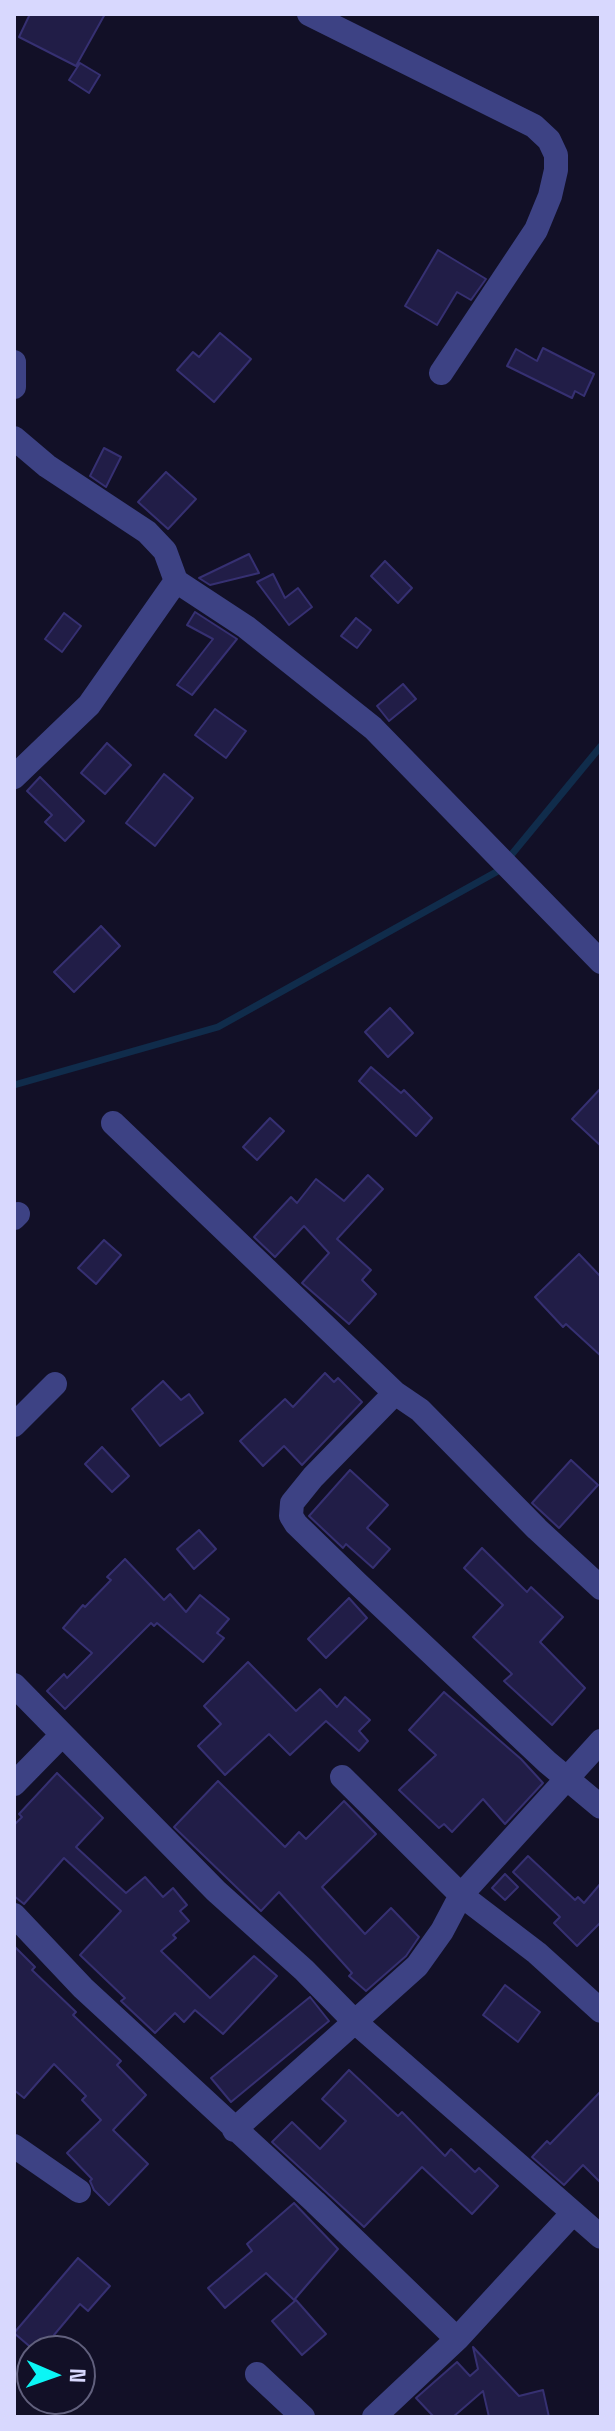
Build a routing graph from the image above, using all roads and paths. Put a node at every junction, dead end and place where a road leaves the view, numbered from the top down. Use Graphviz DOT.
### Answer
graph roads {
  1 [pos="309,14"];
  2 [pos="14,362"];
  3 [pos="441,373"];
  4 [pos="14,387"];
  5 [pos="14,438"];
  6 [pos="176,581"];
  7 [pos="14,777"];
  8 [pos="601,962"];
  9 [pos="113,1123"];
  10 [pos="55,1384"];
  11 [pos="395,1393"];
  12 [pos="14,1425"];
  13 [pos="601,1588"];
  14 [pos="14,1685"];
  15 [pos="62,1735"];
  16 [pos="601,1741"];
  17 [pos="567,1776"];
  18 [pos="342,1777"];
  19 [pos="14,1784"];
  20 [pos="601,1807"];
  21 [pos="461,1895"];
  22 [pos="14,1915"];
  23 [pos="601,2011"];
  24 [pos="354,2021"];
  25 [pos="234,2130"];
  26 [pos="14,2146"];
  27 [pos="79,2191"];
  28 [pos="573,2213"];
  29 [pos="601,2237"];
  30 [pos="457,2339"];
  31 [pos="257,2374"];
  32 [pos="303,2417"];
  33 [pos="374,2417"];
  1 -- 3 [label="street"];
  2 -- 4 [label="street"];
  5 -- 6 [label="street"];
  6 -- 7 [label="street"];
  6 -- 8 [label="street"];
  9 -- 11 [label="street"];
  10 -- 12 [label="street"];
  11 -- 13 [label="street"];
  11 -- 17 [label="street"];
  14 -- 15 [label="street"];
  15 -- 19 [label="street"];
  15 -- 24 [label="street"];
  16 -- 17 [label="street"];
  17 -- 20 [label="street"];
  17 -- 21 [label="street"];
  18 -- 21 [label="street"];
  21 -- 23 [label="street"];
  21 -- 24 [label="street"];
  22 -- 25 [label="street"];
  24 -- 25 [label="street"];
  24 -- 28 [label="street"];
  25 -- 30 [label="street"];
  26 -- 27 [label="street"];
  28 -- 29 [label="street"];
  28 -- 30 [label="street"];
  30 -- 33 [label="street"];
  31 -- 32 [label="street"];
}
